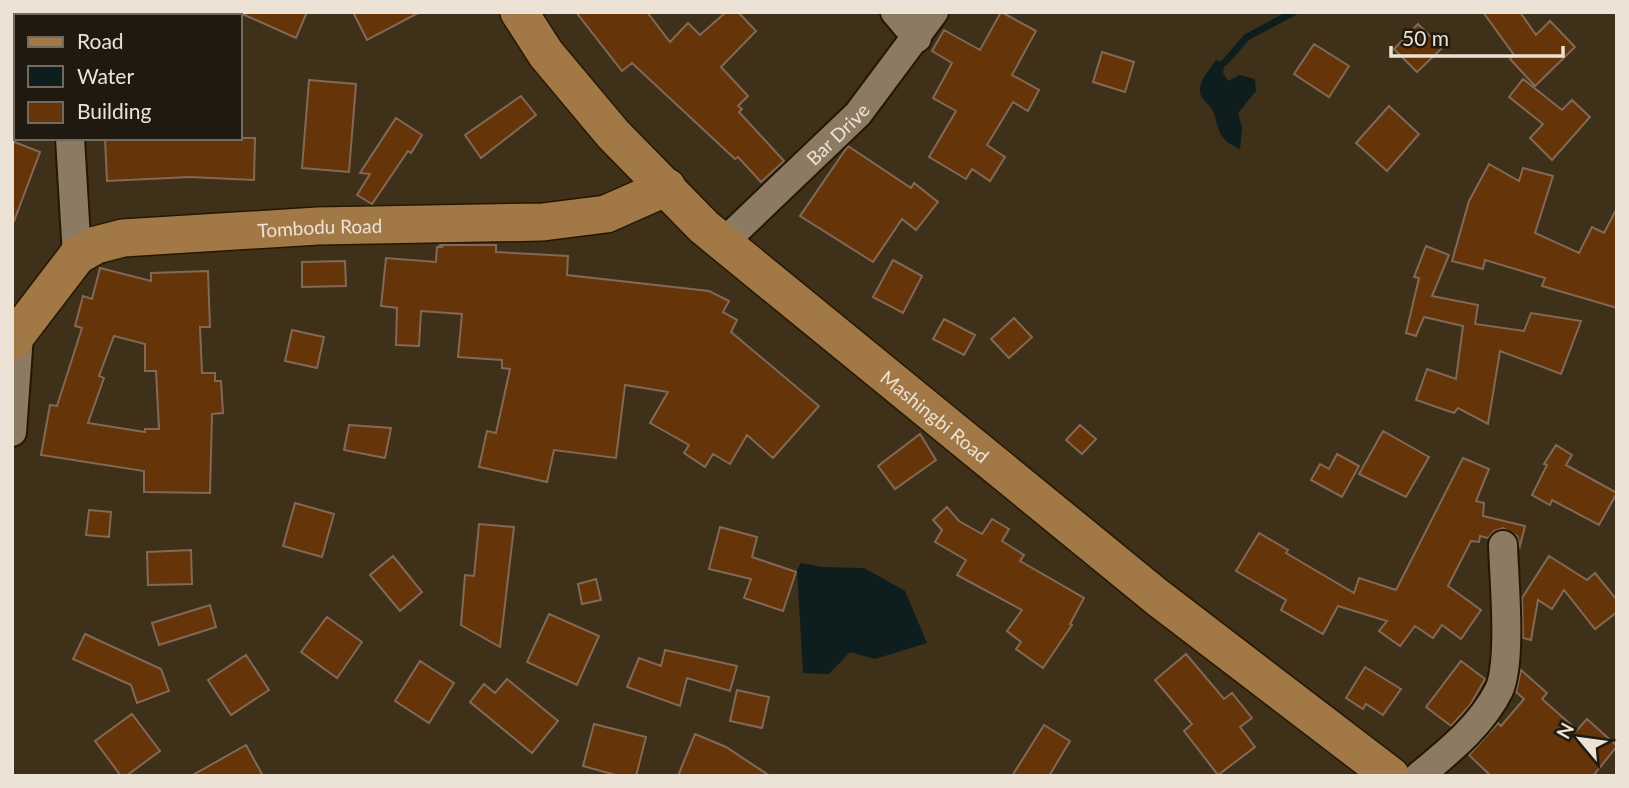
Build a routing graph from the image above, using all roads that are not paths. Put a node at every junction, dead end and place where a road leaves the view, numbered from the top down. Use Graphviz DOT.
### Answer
graph roads {
  1 [pos="519,12"];
  2 [pos="895,12"];
  3 [pos="934,12"];
  4 [pos="917,38"];
  5 [pos="70,140"];
  6 [pos="667,187"];
  7 [pos="723,243"];
  8 [pos="77,256"];
  9 [pos="16,338"];
  10 [pos="12,432"];
  11 [pos="1503,545"];
  12 [pos="1391,776"];
  13 [pos="1419,776"];
  1 -- 6 [label="main road, Mashingbi Road"];
  2 -- 4 [label="street"];
  3 -- 4 [label="street, Bar Drive"];
  4 -- 7 [label="street, Bar Drive"];
  5 -- 8 [label="street"];
  6 -- 7 [label="main road, Mashingbi Road"];
  6 -- 8 [label="main road, Tombodu Road"];
  7 -- 12 [label="main road, Mashingbi Road"];
  8 -- 9 [label="main road"];
  9 -- 10 [label="street"];
  11 -- 13 [label="street"];
}
